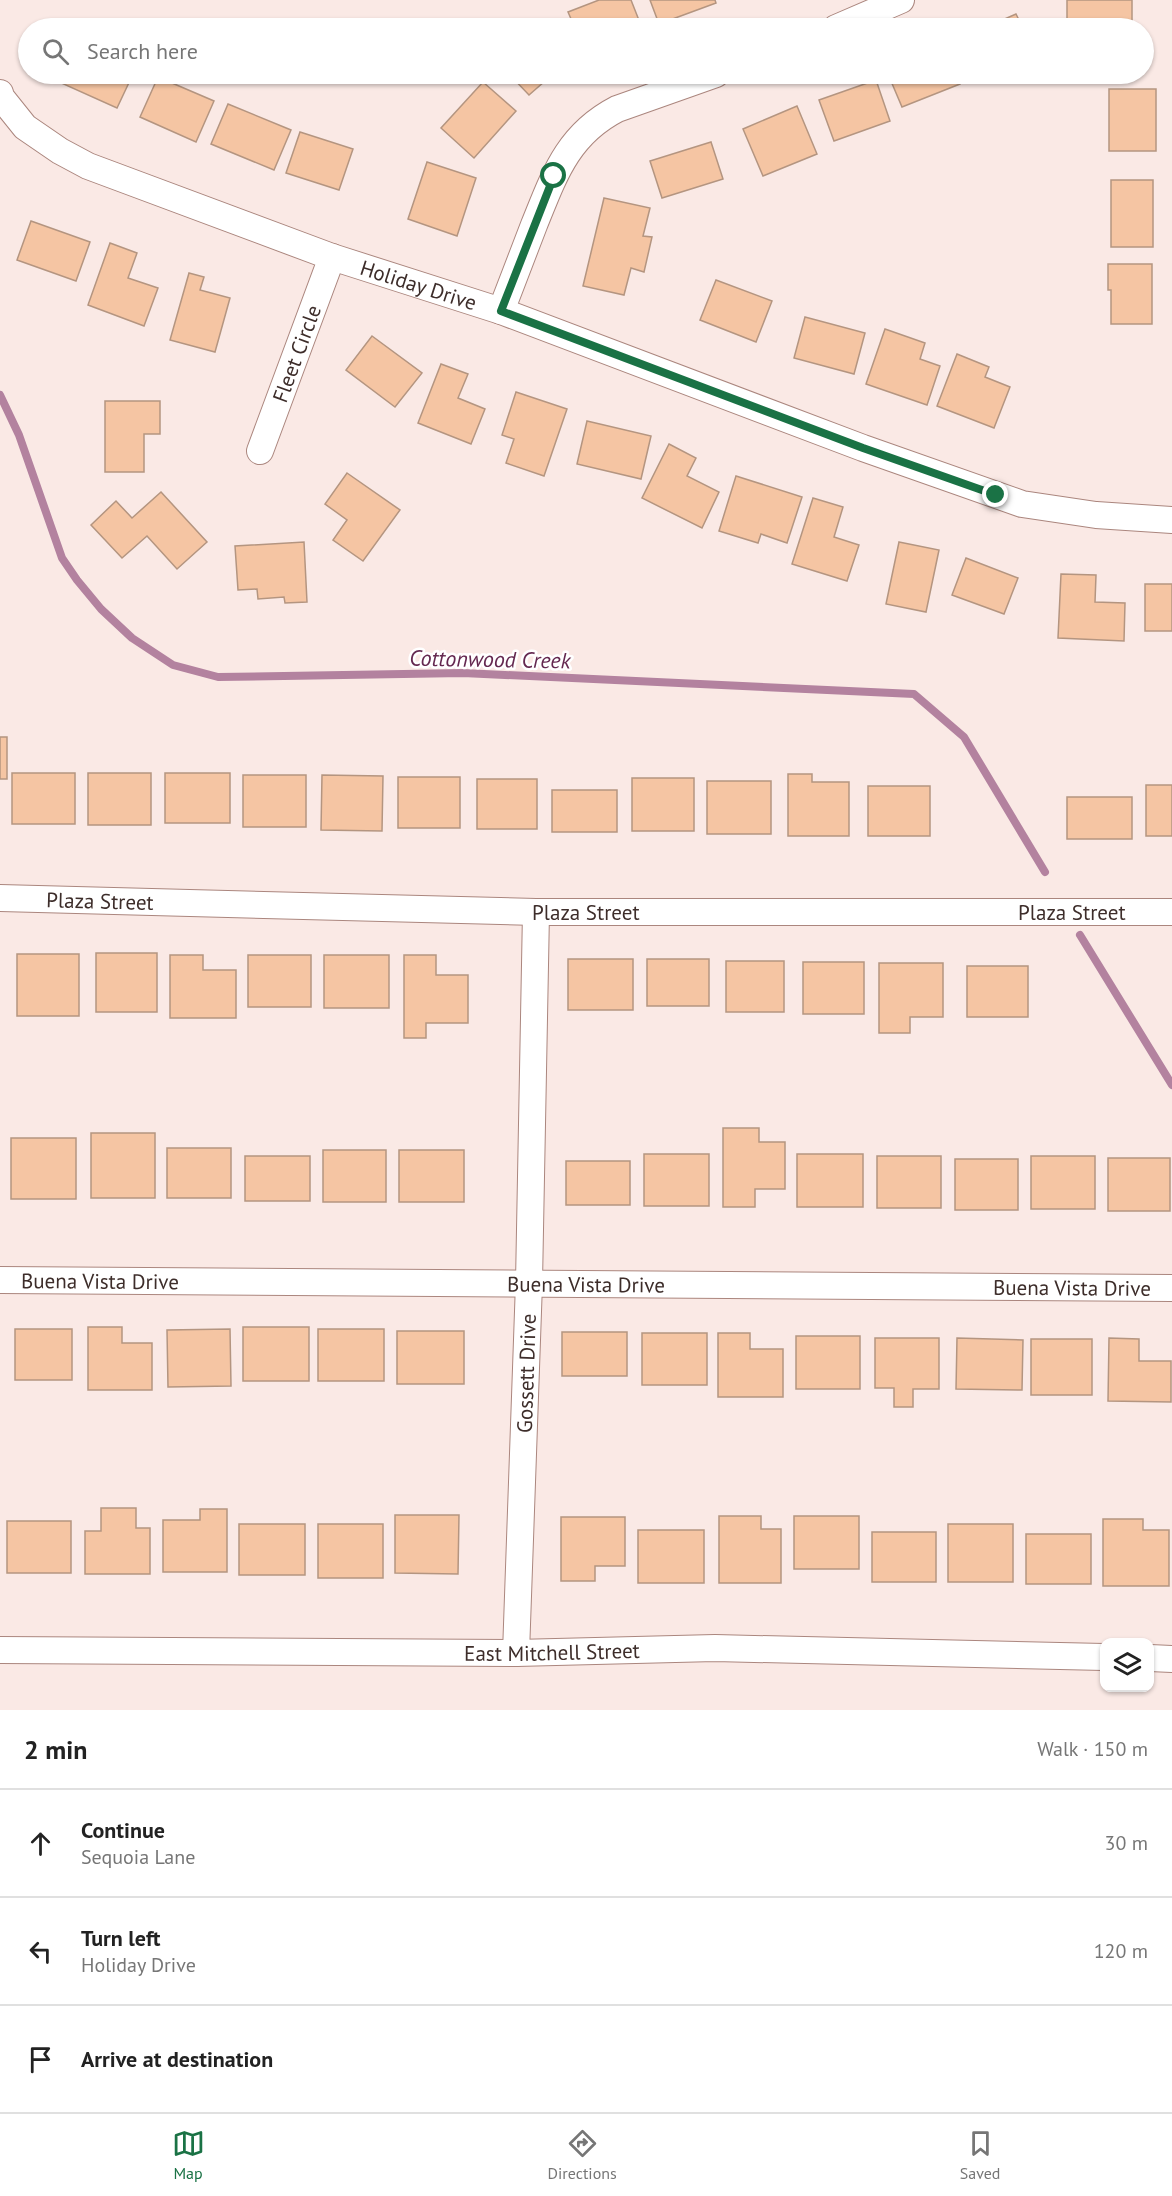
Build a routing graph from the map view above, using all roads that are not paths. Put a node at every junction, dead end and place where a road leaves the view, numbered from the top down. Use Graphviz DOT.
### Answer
graph roads {
  1 [pos="901,0"];
  2 [pos="859,18"];
  3 [pos="688,84"];
  4 [pos="0,93"];
  5 [pos="332,257"];
  6 [pos="501,311"];
  7 [pos="260,450"];
  8 [pos="1172,520"];
  9 [pos="0,898"];
  10 [pos="536,912"];
  11 [pos="1172,912"];
  12 [pos="0,1280"];
  13 [pos="529,1283"];
  14 [pos="1172,1288"];
  15 [pos="0,1650"];
  16 [pos="516,1653"];
  17 [pos="1100,1657"];
  18 [pos="1154,1658"];
  19 [pos="1172,1659"];
  1 -- 2 [label="street"];
  3 -- 6 [label="street"];
  4 -- 5 [label="street, Holiday Drive"];
  5 -- 6 [label="street, Holiday Drive"];
  5 -- 7 [label="street, Fleet Circle"];
  6 -- 8 [label="street, Holiday Drive"];
  9 -- 10 [label="street, Plaza Street"];
  10 -- 11 [label="street, Plaza Street"];
  10 -- 13 [label="street, Gossett Drive"];
  12 -- 13 [label="street, Buena Vista Drive"];
  13 -- 14 [label="street, Buena Vista Drive"];
  13 -- 16 [label="street, Gossett Drive"];
  15 -- 16 [label="street, East Mitchell Street"];
  16 -- 17 [label="street, East Mitchell Street"];
  18 -- 19 [label="street"];
}
